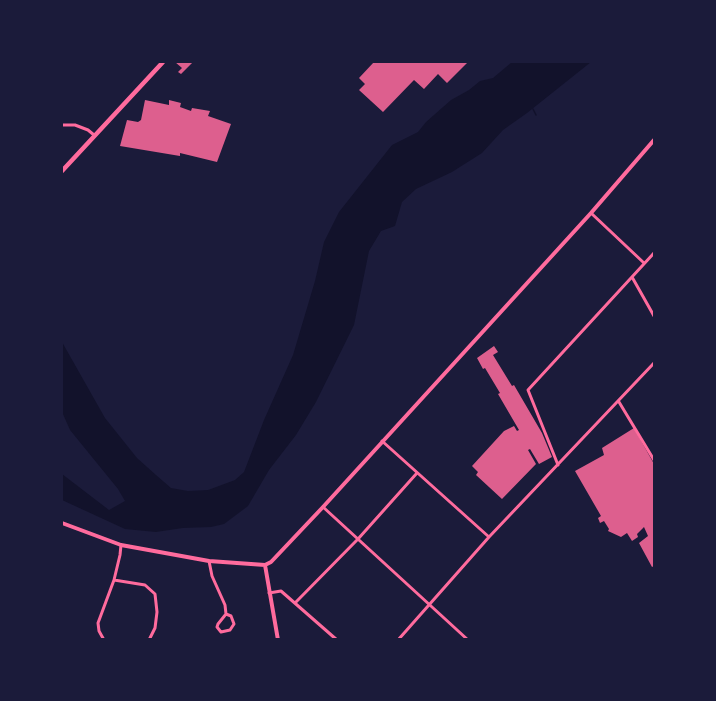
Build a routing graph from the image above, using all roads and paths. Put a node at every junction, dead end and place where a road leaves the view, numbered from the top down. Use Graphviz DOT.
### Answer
graph roads {
  1 [pos="163,62"];
  2 [pos="62,125"];
  3 [pos="94,135"];
  4 [pos="654,140"];
  5 [pos="62,171"];
  6 [pos="591,213"];
  7 [pos="654,253"];
  8 [pos="645,263"];
  9 [pos="632,278"];
  10 [pos="654,316"];
  11 [pos="654,363"];
  12 [pos="618,402"];
  13 [pos="382,441"];
  14 [pos="654,460"];
  15 [pos="558,465"];
  16 [pos="417,473"];
  17 [pos="323,507"];
  18 [pos="62,523"];
  19 [pos="489,537"];
  20 [pos="358,539"];
  21 [pos="121,545"];
  22 [pos="208,561"];
  23 [pos="265,565"];
  24 [pos="114,580"];
  25 [pos="269,592"];
  26 [pos="295,603"];
  27 [pos="430,605"];
  28 [pos="226,614"];
  29 [pos="462,638"];
  30 [pos="104,639"];
  31 [pos="149,639"];
  32 [pos="278,639"];
  33 [pos="337,639"];
  34 [pos="398,639"];
  35 [pos="468,639"];
  1 -- 3 [label="main road"];
  2 -- 3 [label="street"];
  3 -- 5 [label="main road"];
  4 -- 6 [label="street"];
  6 -- 8 [label="street"];
  6 -- 13 [label="street"];
  7 -- 8 [label="street"];
  8 -- 9 [label="street"];
  9 -- 10 [label="street"];
  9 -- 15 [label="street"];
  11 -- 12 [label="street"];
  12 -- 14 [label="street"];
  12 -- 15 [label="street"];
  13 -- 16 [label="street"];
  13 -- 17 [label="street"];
  15 -- 19 [label="street"];
  16 -- 19 [label="street"];
  16 -- 20 [label="street"];
  17 -- 20 [label="street"];
  17 -- 23 [label="street"];
  18 -- 21 [label="street"];
  19 -- 27 [label="street"];
  20 -- 26 [label="street"];
  20 -- 27 [label="street"];
  21 -- 22 [label="street"];
  21 -- 24 [label="street"];
  22 -- 23 [label="street"];
  22 -- 28 [label="street"];
  23 -- 25 [label="street"];
  24 -- 30 [label="street"];
  24 -- 31 [label="street"];
  25 -- 26 [label="street"];
  25 -- 32 [label="street"];
  26 -- 33 [label="street"];
  27 -- 29 [label="street"];
  27 -- 34 [label="street"];
  28 -- 28 [label="street"];
  29 -- 35 [label="street"];
}
